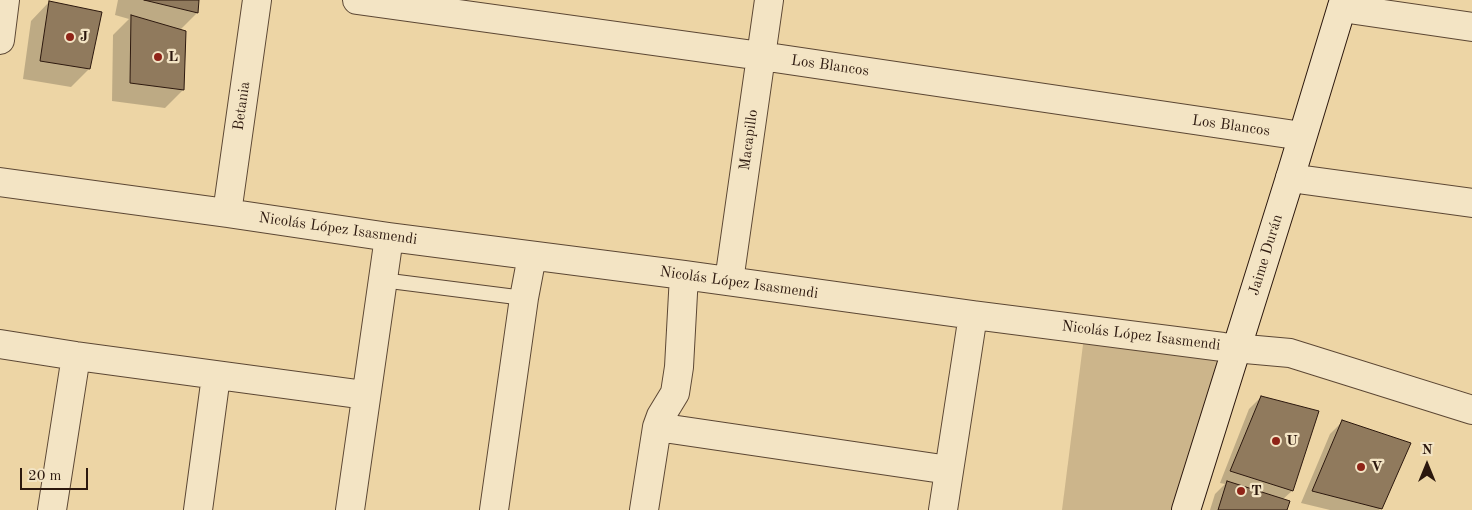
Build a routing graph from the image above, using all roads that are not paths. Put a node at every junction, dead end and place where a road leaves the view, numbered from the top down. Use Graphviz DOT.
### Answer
graph roads {
  1 [pos="5,0"];
  2 [pos="257,0"];
  3 [pos="357,0"];
  4 [pos="769,0"];
  5 [pos="1343,4"];
  6 [pos="1472,27"];
  7 [pos="0,40"];
  8 [pos="761,56"];
  9 [pos="1302,136"];
  10 [pos="1290,178"];
  11 [pos="0,182"];
  12 [pos="1472,203"];
  13 [pos="228,213"];
  14 [pos="388,237"];
  15 [pos="532,256"];
  16 [pos="684,275"];
  17 [pos="382,280"];
  18 [pos="729,281"];
  19 [pos="524,298"];
  20 [pos="973,314"];
  21 [pos="0,344"];
  22 [pos="1237,348"];
  23 [pos="76,356"];
  24 [pos="216,376"];
  25 [pos="366,395"];
  26 [pos="1472,410"];
  27 [pos="657,427"];
  28 [pos="949,470"];
  29 [pos="52,510"];
  30 [pos="198,510"];
  31 [pos="350,510"];
  32 [pos="494,510"];
  33 [pos="644,510"];
  34 [pos="943,510"];
  35 [pos="1186,510"];
  1 -- 7 [label="street"];
  2 -- 13 [label="street, Betania"];
  3 -- 8 [label="street, Los Blancos"];
  4 -- 8 [label="street, Macapillo"];
  5 -- 6 [label="street"];
  5 -- 9 [label="street, Jaime Durán"];
  8 -- 9 [label="street, Los Blancos"];
  8 -- 18 [label="street, Macapillo"];
  9 -- 10 [label="street, Jaime Durán"];
  10 -- 12 [label="street"];
  10 -- 22 [label="street, Jaime Durán"];
  11 -- 13 [label="street, Nicolás López Isasmendi"];
  13 -- 14 [label="street, Nicolás López Isasmendi"];
  14 -- 15 [label="street, Nicolás López Isasmendi"];
  14 -- 17 [label="street"];
  15 -- 16 [label="street, Nicolás López Isasmendi"];
  15 -- 19 [label="street"];
  16 -- 18 [label="street, Nicolás López Isasmendi"];
  16 -- 27 [label="street"];
  17 -- 19 [label="lane"];
  17 -- 25 [label="street"];
  18 -- 20 [label="street, Nicolás López Isasmendi"];
  19 -- 32 [label="street"];
  20 -- 22 [label="street, Nicolás López Isasmendi"];
  20 -- 28 [label="street"];
  21 -- 23 [label="street"];
  22 -- 26 [label="street, Nicolás López Isasmendi"];
  22 -- 35 [label="street, Jaime Durán"];
  23 -- 24 [label="street"];
  23 -- 29 [label="street"];
  24 -- 25 [label="street"];
  24 -- 30 [label="street"];
  25 -- 31 [label="street"];
  27 -- 28 [label="street"];
  27 -- 33 [label="street"];
  28 -- 34 [label="street"];
}
